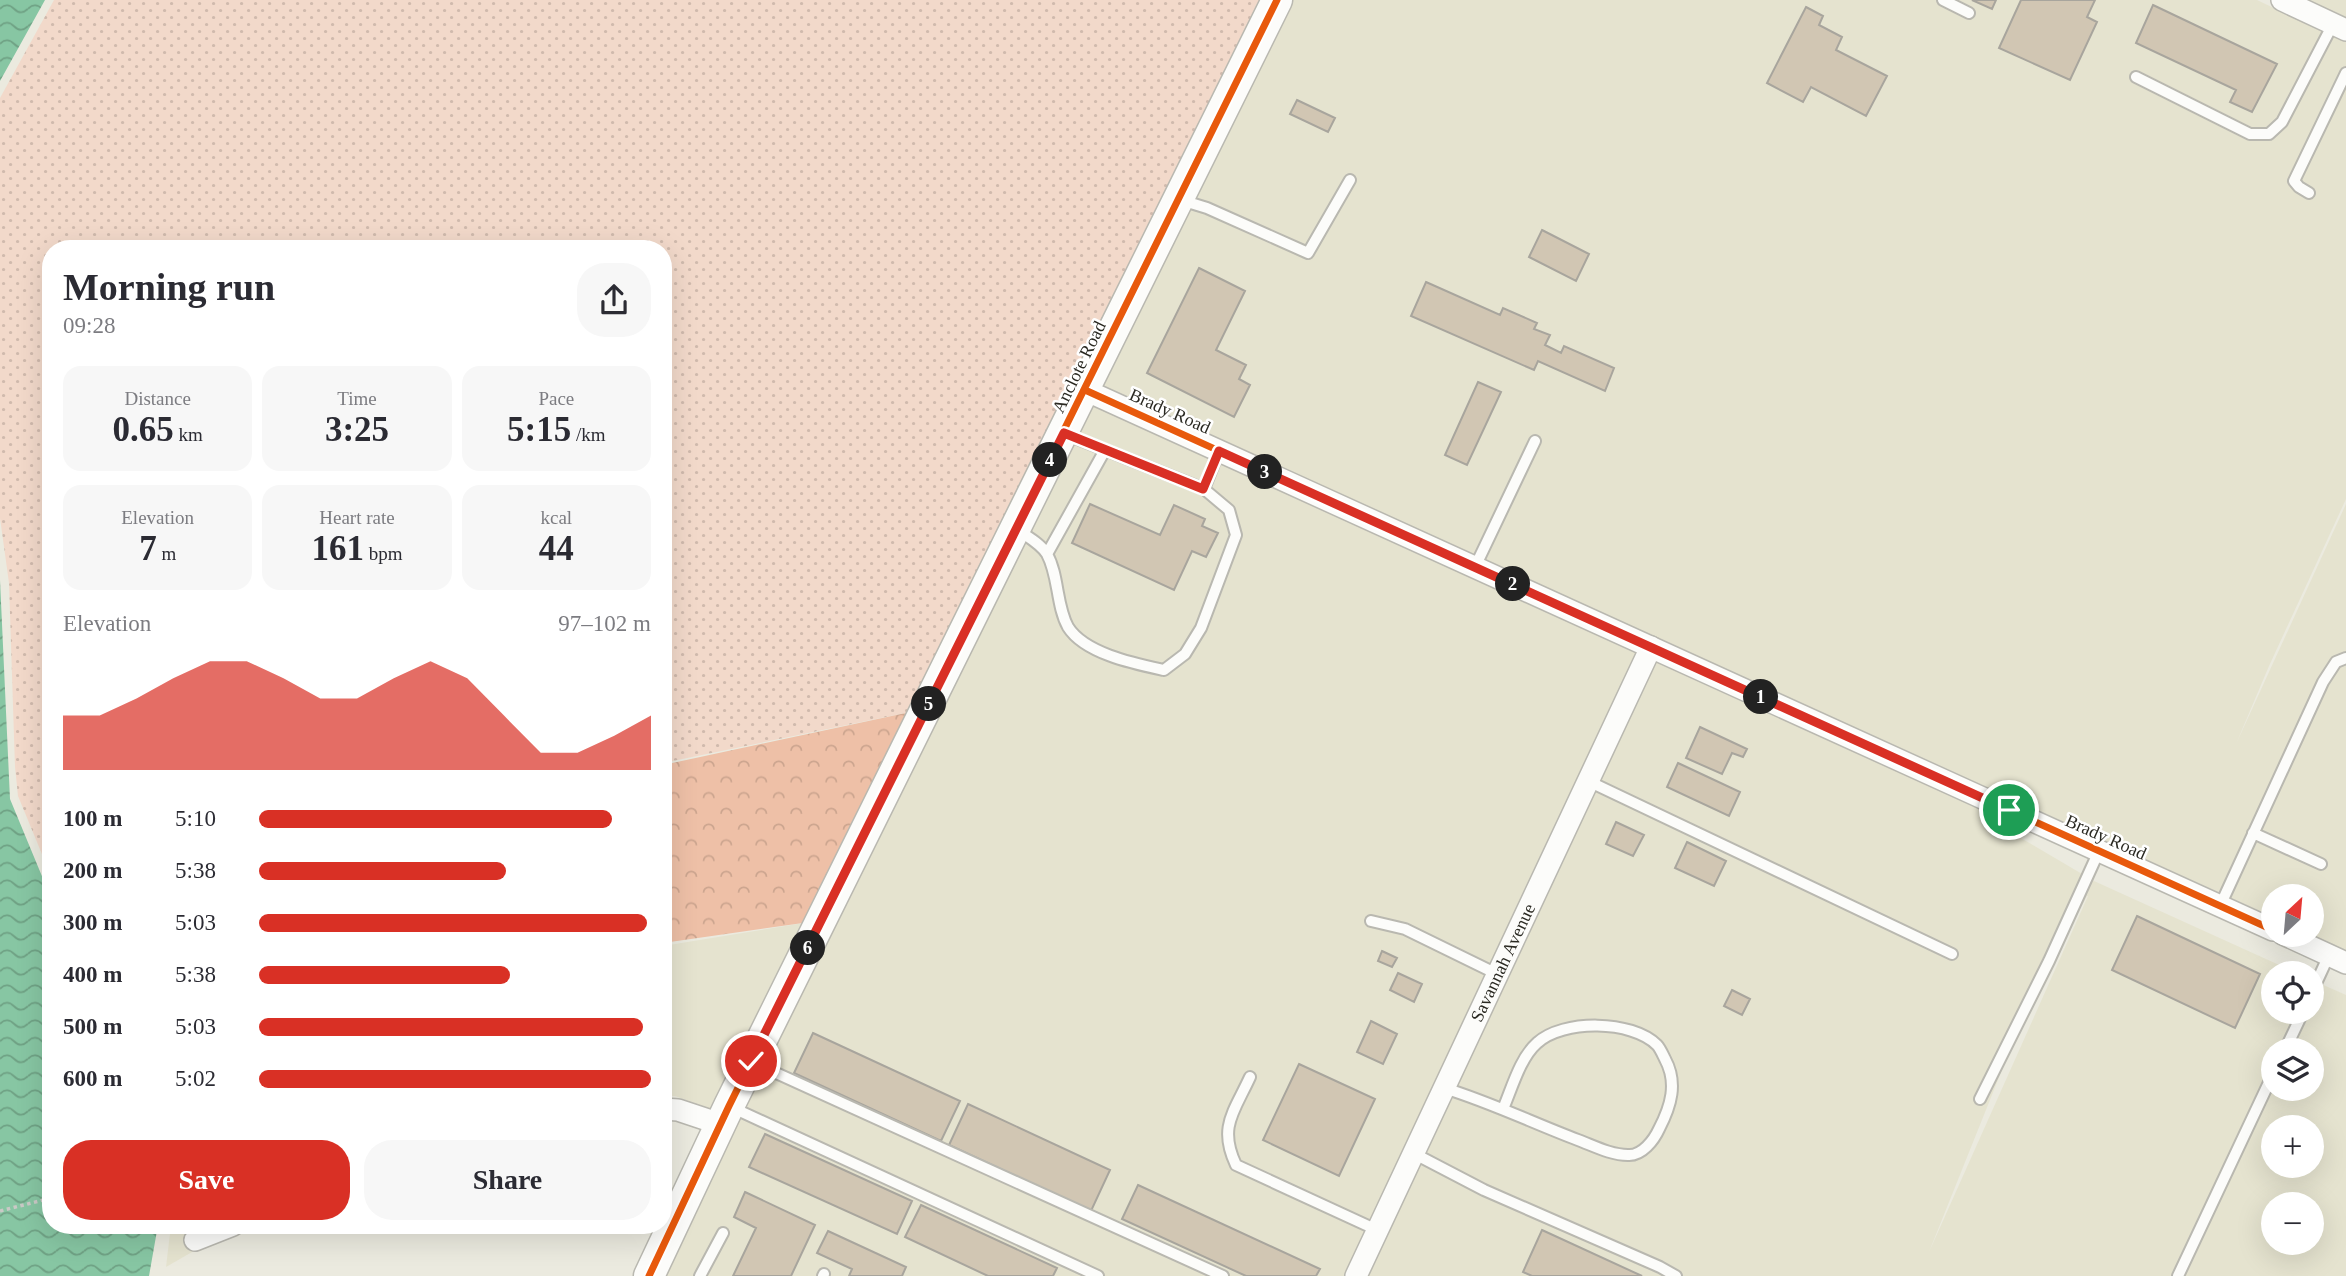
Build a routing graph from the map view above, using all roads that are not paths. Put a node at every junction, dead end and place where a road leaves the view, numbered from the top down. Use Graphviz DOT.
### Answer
graph roads {
  1 [pos="1277,0"];
  2 [pos="1943,0"];
  3 [pos="2282,0"];
  4 [pos="1969,13"];
  5 [pos="2339,27"];
  6 [pos="2346,73"];
  7 [pos="2136,77"];
  8 [pos="1350,180"];
  9 [pos="2309,193"];
  10 [pos="1179,200"];
  11 [pos="1085,390"];
  12 [pos="1064,433"];
  13 [pos="1535,441"];
  14 [pos="1105,450"];
  15 [pos="1219,451"];
  16 [pos="1203,489"];
  17 [pos="1016,528"];
  18 [pos="1047,554"];
  19 [pos="1475,567"];
  20 [pos="1651,647"];
  21 [pos="2346,658"];
  22 [pos="1588,781"];
  23 [pos="2253,833"];
  24 [pos="2099,851"];
  25 [pos="2321,864"];
  26 [pos="2220,905"];
  27 [pos="1371,921"];
  28 [pos="2261,924"];
  29 [pos="2312,947"];
  30 [pos="1952,954"];
  31 [pos="2338,959"];
  32 [pos="1497,974"];
  33 [pos="2324,977"];
  34 [pos="751,1061"];
  35 [pos="1250,1077"];
  36 [pos="1444,1088"];
  37 [pos="1980,1099"];
  38 [pos="2261,1100"];
  39 [pos="1503,1109"];
  40 [pos="672,1110"];
  41 [pos="724,1115"];
  42 [pos="1413,1153"];
  43 [pos="672,1227"];
  44 [pos="1377,1230"];
  45 [pos="723,1233"];
  46 [pos="210,1234"];
  47 [pos="669,1234"];
  48 [pos="195,1240"];
  49 [pos="649,1276"];
  50 [pos="701,1276"];
  51 [pos="1098,1276"];
  52 [pos="1223,1276"];
  53 [pos="1356,1276"];
  54 [pos="1676,1276"];
  55 [pos="2178,1276"];
  1 -- 10 [label="street, Anclote Road"];
  2 -- 4 [label="lane"];
  3 -- 5 [label="street"];
  5 -- 7 [label="lane"];
  6 -- 9 [label="lane"];
  8 -- 10 [label="lane"];
  10 -- 11 [label="street, Anclote Road"];
  11 -- 12 [label="street, Anclote Road"];
  11 -- 15 [label="street, Brady Road"];
  12 -- 14 [label="lane"];
  12 -- 17 [label="street, Anclote Road"];
  13 -- 19 [label="lane"];
  14 -- 16 [label="lane"];
  14 -- 18 [label="lane"];
  15 -- 16 [label="lane"];
  15 -- 19 [label="street, Brady Road"];
  16 -- 18 [label="lane"];
  17 -- 18 [label="lane"];
  17 -- 34 [label="street, Anclote Road"];
  19 -- 20 [label="street, Brady Road"];
  20 -- 22 [label="street, Savannah Avenue"];
  20 -- 24 [label="street, Brady Road"];
  21 -- 23 [label="lane"];
  22 -- 30 [label="lane"];
  22 -- 32 [label="street, Savannah Avenue"];
  23 -- 25 [label="lane"];
  23 -- 26 [label="lane"];
  24 -- 26 [label="street, Brady Road"];
  24 -- 37 [label="lane"];
  26 -- 28 [label="street, Brady Road"];
  27 -- 32 [label="lane"];
  29 -- 31 [label="street"];
  31 -- 33 [label="lane"];
  32 -- 36 [label="street, Savannah Avenue"];
  34 -- 41 [label="street, Anclote Road"];
  34 -- 52 [label="lane"];
  35 -- 44 [label="lane"];
  36 -- 39 [label="lane"];
  36 -- 42 [label="street, Savannah Avenue"];
  38 -- 55 [label="lane"];
  39 -- 39 [label="lane"];
  40 -- 41 [label="street"];
  41 -- 43 [label="street, Anclote Road"];
  41 -- 51 [label="lane"];
  42 -- 44 [label="street, Savannah Avenue"];
  42 -- 54 [label="lane"];
  44 -- 53 [label="street, Savannah Avenue"];
  45 -- 50 [label="lane"];
  46 -- 48 [label="street"];
  47 -- 49 [label="street, Anclote Road"];
}
